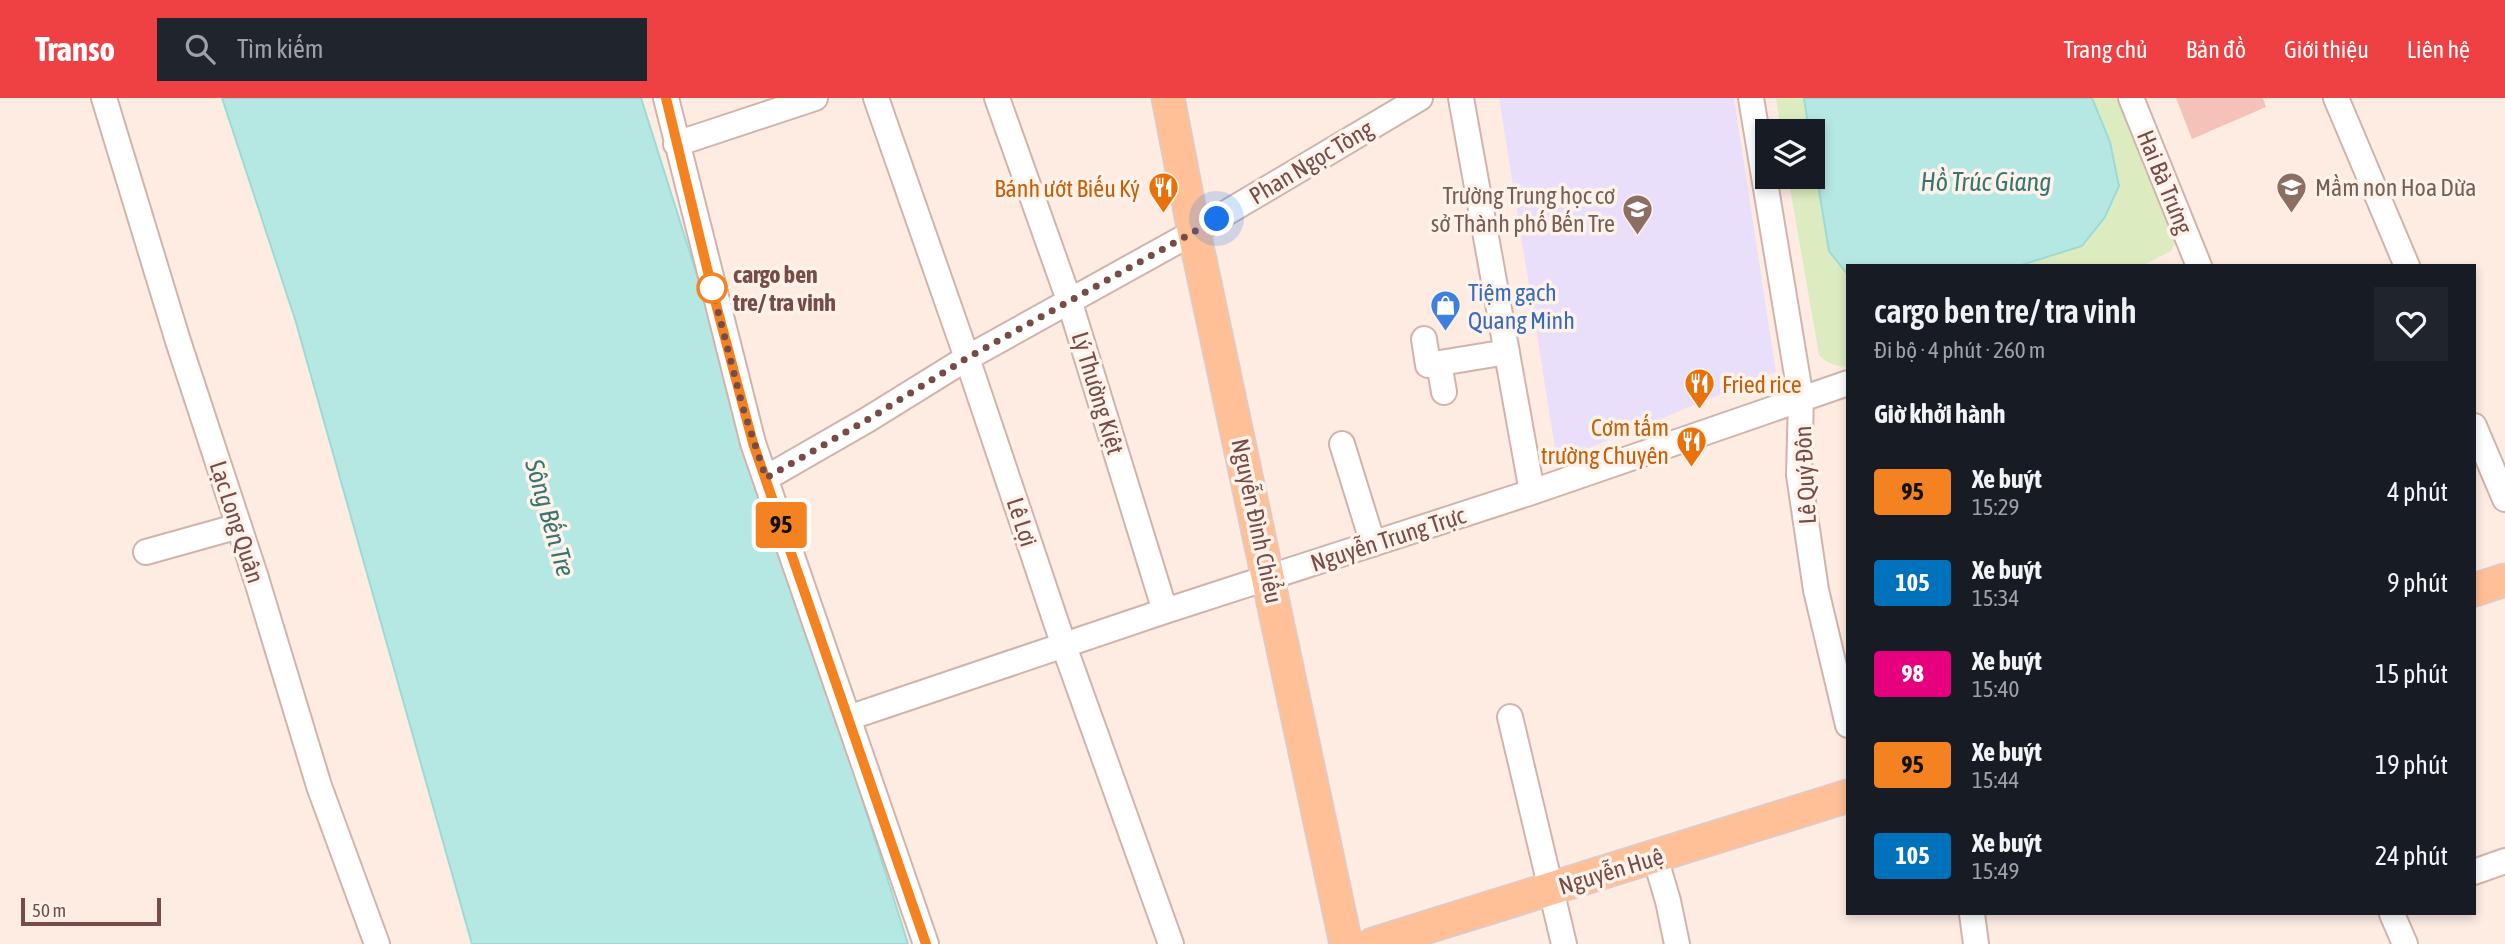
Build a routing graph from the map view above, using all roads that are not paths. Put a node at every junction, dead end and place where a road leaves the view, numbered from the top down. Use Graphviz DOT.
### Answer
graph roads {
  1 [pos="104,98"];
  2 [pos="666,98"];
  3 [pos="815,98"];
  4 [pos="876,98"];
  5 [pos="997,98"];
  6 [pos="1168,98"];
  7 [pos="1420,98"];
  8 [pos="1461,98"];
  9 [pos="1751,98"];
  10 [pos="2131,98"];
  11 [pos="2336,98"];
  12 [pos="755,108"];
  13 [pos="676,144"];
  14 [pos="1194,232"];
  15 [pos="2190,263"];
  16 [pos="2406,264"];
  17 [pos="1069,300"];
  18 [pos="1424,339"];
  19 [pos="1507,352"];
  20 [pos="967,358"];
  21 [pos="1439,363"];
  22 [pos="1846,384"];
  23 [pos="1444,392"];
  24 [pos="1801,399"];
  25 [pos="2476,431"];
  26 [pos="1342,444"];
  27 [pos="766,478"];
  28 [pos="1532,492"];
  29 [pos="2505,499"];
  30 [pos="239,526"];
  31 [pos="1373,544"];
  32 [pos="146,552"];
  33 [pos="1269,578"];
  34 [pos="2505,581"];
  35 [pos="2476,589"];
  36 [pos="1165,611"];
  37 [pos="1063,646"];
  38 [pos="1510,717"];
  39 [pos="1846,717"];
  40 [pos="848,718"];
  41 [pos="1846,797"];
  42 [pos="1655,857"];
  43 [pos="2505,860"];
  44 [pos="2476,871"];
  45 [pos="1553,889"];
  46 [pos="1972,915"];
  47 [pos="2392,915"];
  48 [pos="377,944"];
  49 [pos="926,944"];
  50 [pos="1171,944"];
  51 [pos="1346,944"];
  52 [pos="1373,944"];
  53 [pos="1564,944"];
  54 [pos="1677,944"];
  55 [pos="1976,944"];
  56 [pos="2405,944"];
  1 -- 30 [label="street, Lạc Long Quân"];
  2 -- 13 [label="street"];
  3 -- 12 [label="street"];
  4 -- 20 [label="street, Lê Lợi"];
  5 -- 17 [label="street, Lý Thường Kiệt"];
  6 -- 14 [label="main road, Nguyễn Đình Chiểu"];
  7 -- 14 [label="street, Phan Ngọc Tòng"];
  8 -- 19 [label="street"];
  9 -- 24 [label="street, Lê Quý Đôn"];
  10 -- 15 [label="street, Hai Bà Trưng"];
  11 -- 16 [label="street"];
  12 -- 13 [label="street"];
  13 -- 27 [label="street"];
  14 -- 17 [label="street, Phan Ngọc Tòng"];
  14 -- 33 [label="main road, Nguyễn Đình Chiểu"];
  17 -- 20 [label="street, Phan Ngọc Tòng"];
  17 -- 36 [label="street, Lý Thường Kiệt"];
  18 -- 21 [label="street"];
  19 -- 21 [label="street"];
  19 -- 28 [label="street"];
  20 -- 27 [label="street, Phan Ngọc Tòng"];
  20 -- 37 [label="street, Lê Lợi"];
  21 -- 23 [label="street"];
  22 -- 24 [label="street, Nguyễn Trung Trực"];
  24 -- 28 [label="street, Nguyễn Trung Trực"];
  24 -- 39 [label="street, Lê Quý Đôn"];
  25 -- 29 [label="street"];
  26 -- 31 [label="street"];
  27 -- 40 [label="street"];
  28 -- 31 [label="street, Nguyễn Trung Trực"];
  30 -- 32 [label="street"];
  30 -- 48 [label="street, Lạc Long Quân"];
  31 -- 33 [label="street, Nguyễn Trung Trực"];
  33 -- 36 [label="street, Nguyễn Trung Trực"];
  33 -- 51 [label="main road, Nguyễn Đình Chiểu"];
  34 -- 35 [label="main road"];
  36 -- 37 [label="street, Nguyễn Trung Trực"];
  37 -- 40 [label="street, Nguyễn Trung Trực"];
  37 -- 50 [label="street, Lê Lợi"];
  38 -- 45 [label="street"];
  40 -- 49 [label="street"];
  41 -- 42 [label="main road, Nguyễn Huệ"];
  42 -- 45 [label="main road, Nguyễn Huệ"];
  42 -- 54 [label="street"];
  43 -- 44 [label="street"];
  45 -- 52 [label="main road, Nguyễn Huệ"];
  45 -- 53 [label="street"];
  46 -- 55 [label="street"];
  47 -- 56 [label="street"];
}
